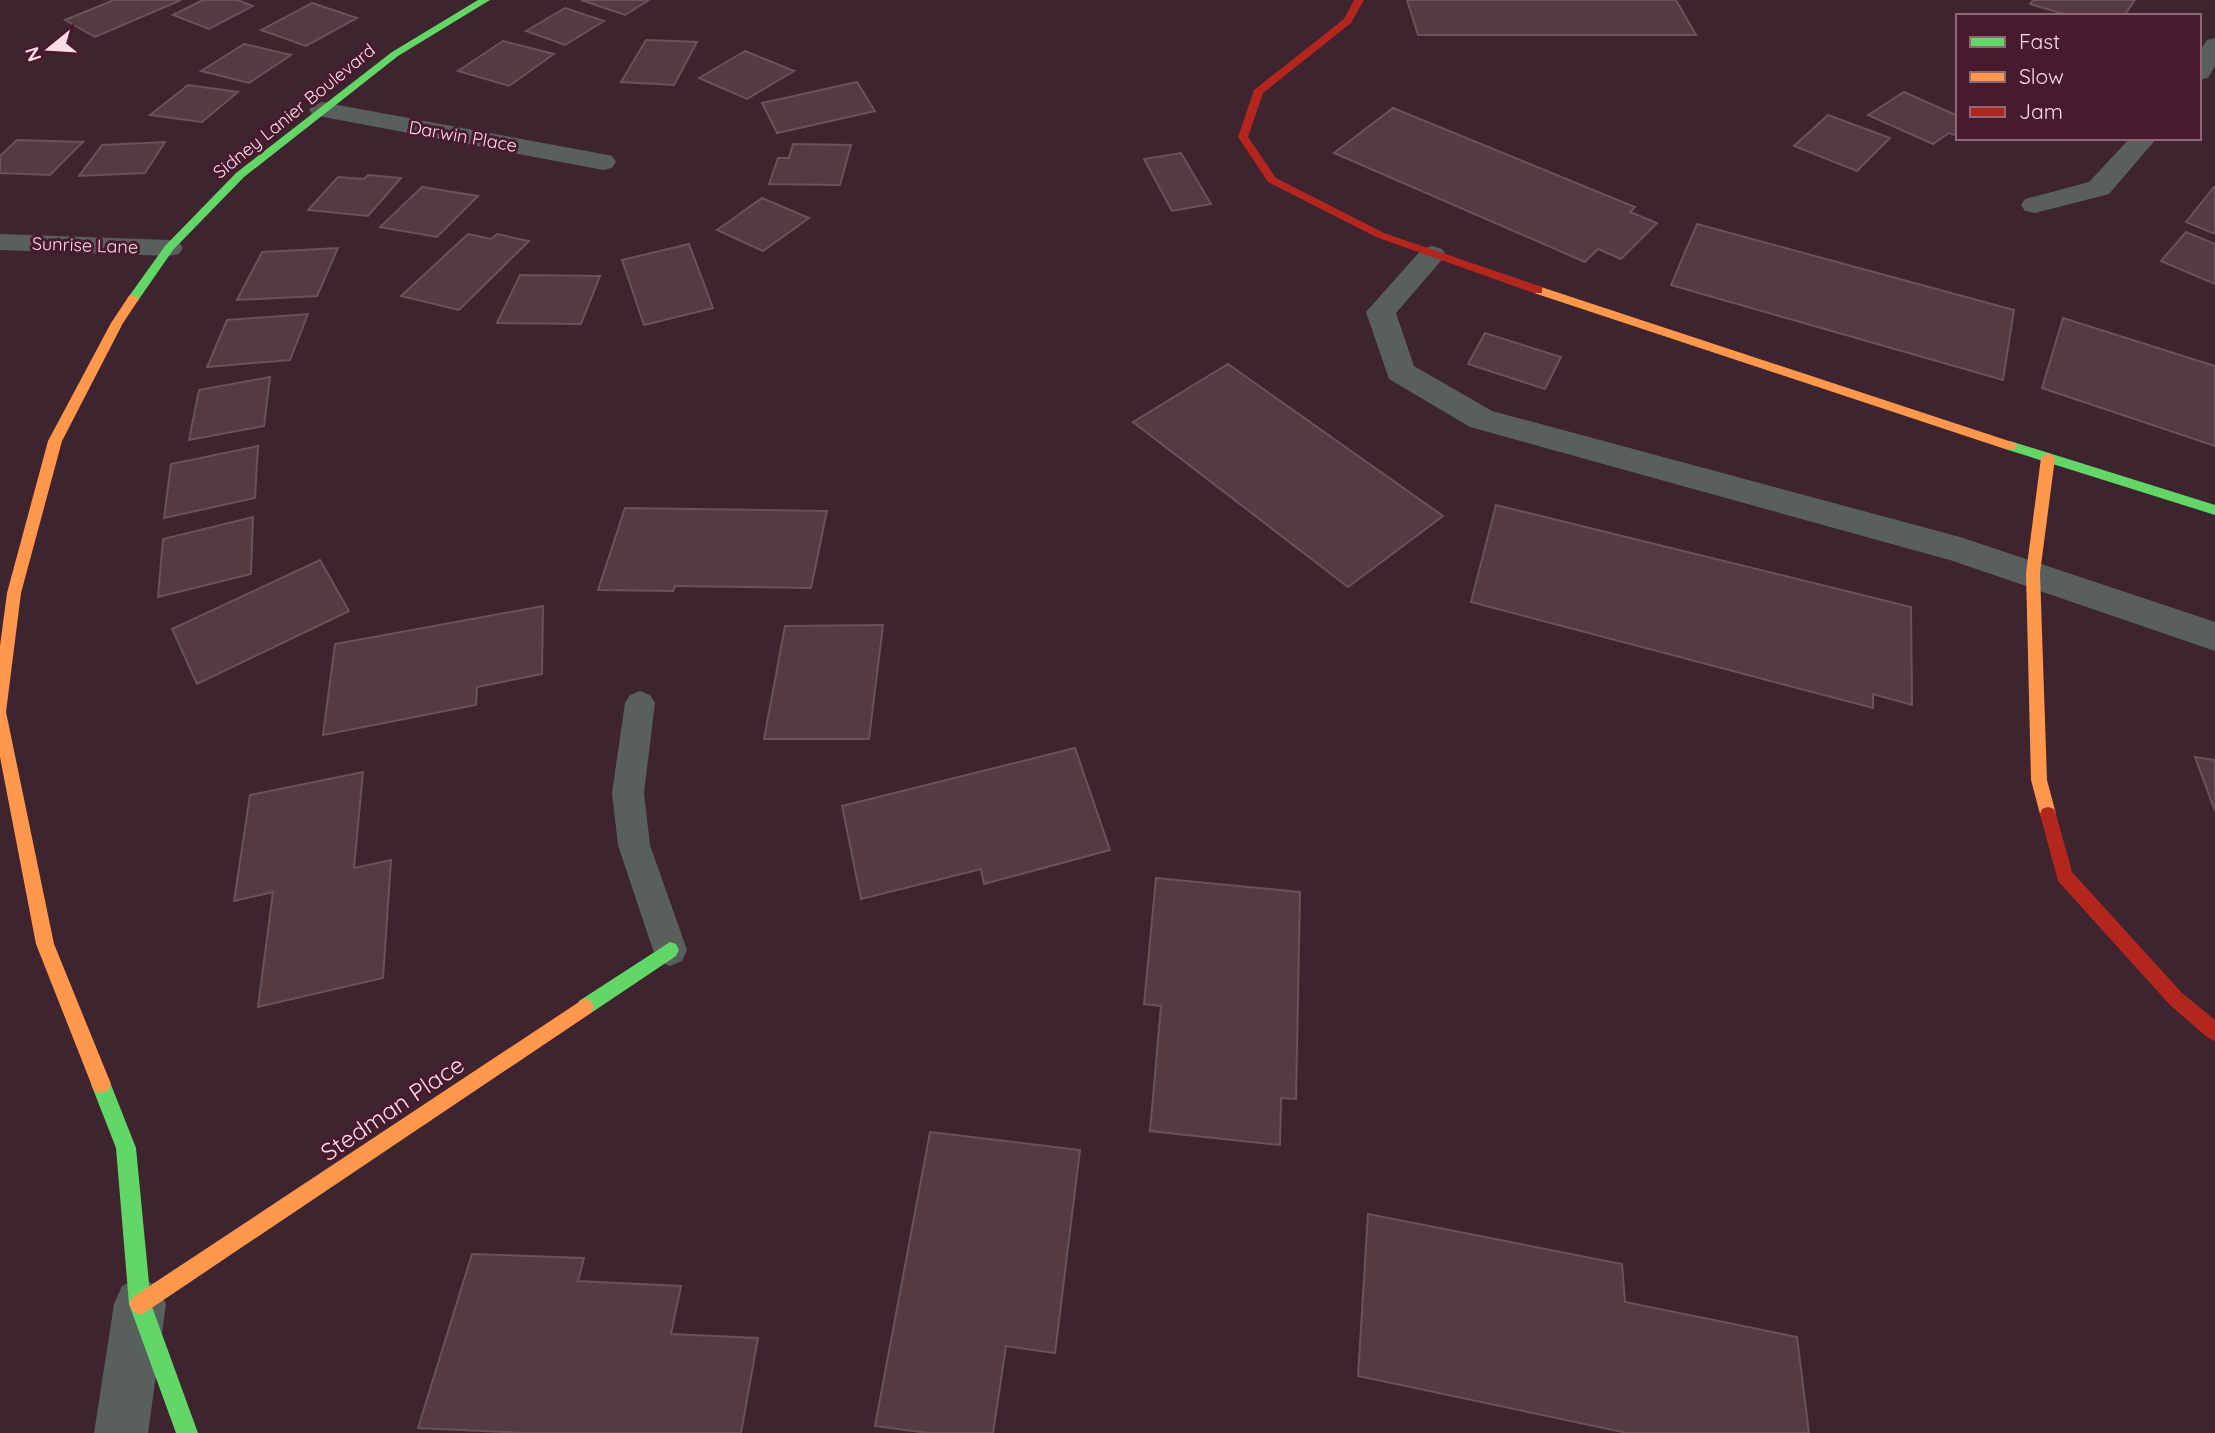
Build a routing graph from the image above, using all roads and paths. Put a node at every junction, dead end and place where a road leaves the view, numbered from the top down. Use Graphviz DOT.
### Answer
graph roads {
  1 [pos="1359,0"];
  2 [pos="475,2"];
  3 [pos="2215,45"];
  4 [pos="2201,70"];
  5 [pos="322,110"];
  6 [pos="2142,140"];
  7 [pos="603,162"];
  8 [pos="2035,205"];
  9 [pos="0,242"];
  10 [pos="169,248"];
  11 [pos="1432,255"];
  12 [pos="2048,458"];
  13 [pos="2215,510"];
  14 [pos="2034,573"];
  15 [pos="2215,637"];
  16 [pos="640,703"];
  17 [pos="0,708"];
  18 [pos="0,716"];
  19 [pos="670,950"];
  20 [pos="2215,1032"];
  21 [pos="140,1304"];
  22 [pos="121,1433"];
  23 [pos="187,1433"];
  1 -- 11 [label="street"];
  2 -- 5 [label="street, Sidney Lanier Boulevard"];
  3 -- 4 [label="street"];
  5 -- 7 [label="street, Darwin Place"];
  5 -- 10 [label="street, Sidney Lanier Boulevard"];
  6 -- 8 [label="street"];
  9 -- 10 [label="street, Sunrise Lane"];
  10 -- 17 [label="street, Sidney Lanier Boulevard"];
  11 -- 12 [label="street"];
  11 -- 14 [label="street"];
  12 -- 13 [label="street"];
  12 -- 14 [label="street"];
  14 -- 15 [label="street"];
  14 -- 20 [label="street"];
  16 -- 19 [label="lane"];
  18 -- 21 [label="street"];
  19 -- 21 [label="street, Stedman Place"];
  21 -- 22 [label="street"];
  21 -- 23 [label="street"];
}
